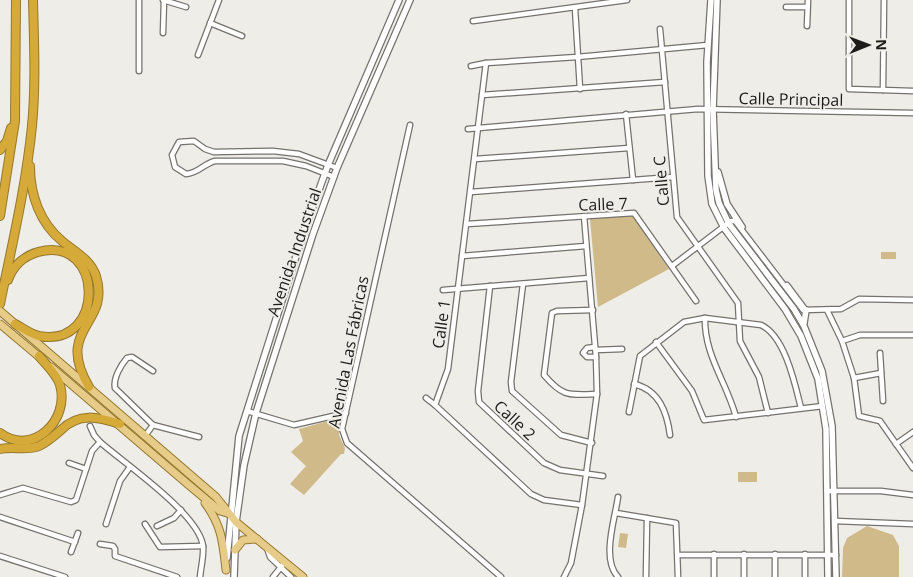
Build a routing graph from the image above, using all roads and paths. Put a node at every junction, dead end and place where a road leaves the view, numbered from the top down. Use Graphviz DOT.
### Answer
graph roads {
  1 [pos="16,0"];
  2 [pos="33,0"];
  3 [pos="139,0"];
  4 [pos="163,0"];
  5 [pos="219,0"];
  6 [pos="399,0"];
  7 [pos="410,0"];
  8 [pos="627,0"];
  9 [pos="711,0"];
  10 [pos="717,0"];
  11 [pos="808,0"];
  12 [pos="849,0"];
  13 [pos="884,0"];
  14 [pos="186,7"];
  15 [pos="786,7"];
  16 [pos="807,7"];
  17 [pos="575,8"];
  18 [pos="473,21"];
  19 [pos="210,23"];
  20 [pos="807,26"];
  21 [pos="660,29"];
  22 [pos="163,33"];
  23 [pos="242,36"];
  24 [pos="708,45"];
  25 [pos="662,50"];
  26 [pos="198,55"];
  27 [pos="577,57"];
  28 [pos="486,63"];
  29 [pos="472,66"];
  30 [pos="370,67"];
  31 [pos="139,71"];
  32 [pos="379,72"];
  33 [pos="665,82"];
  34 [pos="580,89"];
  35 [pos="883,90"];
  36 [pos="913,91"];
  37 [pos="482,95"];
  38 [pos="16,100"];
  39 [pos="710,110"];
  40 [pos="668,111"];
  41 [pos="913,113"];
  42 [pos="626,114"];
  43 [pos="410,125"];
  44 [pos="32,126"];
  45 [pos="480,128"];
  46 [pos="468,129"];
  47 [pos="629,148"];
  48 [pos="0,150"];
  49 [pos="475,160"];
  50 [pos="714,162"];
  51 [pos="328,165"];
  52 [pos="337,168"];
  53 [pos="325,174"];
  54 [pos="334,177"];
  55 [pos="673,177"];
  56 [pos="633,180"];
  57 [pos="471,192"];
  58 [pos="0,216"];
  59 [pos="584,216"];
  60 [pos="467,224"];
  61 [pos="727,226"];
  62 [pos="742,227"];
  63 [pos="586,246"];
  64 [pos="696,247"];
  65 [pos="462,256"];
  66 [pos="672,266"];
  67 [pos="589,278"];
  68 [pos="523,284"];
  69 [pos="490,286"];
  70 [pos="459,289"];
  71 [pos="3,290"];
  72 [pos="443,290"];
  73 [pos="913,300"];
  74 [pos="696,301"];
  75 [pos="0,304"];
  76 [pos="593,310"];
  77 [pos="806,310"];
  78 [pos="827,310"];
  79 [pos="0,311"];
  80 [pos="705,318"];
  81 [pos="740,322"];
  82 [pos="0,324"];
  83 [pos="15,324"];
  84 [pos="804,326"];
  85 [pos="913,335"];
  86 [pos="842,341"];
  87 [pos="656,342"];
  88 [pos="596,348"];
  89 [pos="622,349"];
  90 [pos="880,354"];
  91 [pos="39,356"];
  92 [pos="596,357"];
  93 [pos="153,371"];
  94 [pos="881,373"];
  95 [pos="854,378"];
  96 [pos="634,384"];
  97 [pos="89,387"];
  98 [pos="596,394"];
  99 [pos="426,398"];
  100 [pos="882,401"];
  101 [pos="435,406"];
  102 [pos="823,406"];
  103 [pos="801,408"];
  104 [pos="247,411"];
  105 [pos="630,412"];
  106 [pos="346,413"];
  107 [pos="768,413"];
  108 [pos="256,414"];
  109 [pos="736,417"];
  110 [pos="120,424"];
  111 [pos="152,425"];
  112 [pos="90,426"];
  113 [pos="0,432"];
  114 [pos="913,432"];
  115 [pos="670,435"];
  116 [pos="145,436"];
  117 [pos="199,437"];
  118 [pos="100,442"];
  119 [pos="592,443"];
  120 [pos="896,444"];
  121 [pos="0,449"];
  122 [pos="69,462"];
  123 [pos="130,467"];
  124 [pos="913,468"];
  125 [pos="86,469"];
  126 [pos="587,474"];
  127 [pos="603,476"];
  128 [pos="190,486"];
  129 [pos="827,491"];
  130 [pos="834,491"];
  131 [pos="0,495"];
  132 [pos="913,495"];
  133 [pos="618,497"];
  134 [pos="582,505"];
  135 [pos="181,510"];
  136 [pos="616,513"];
  137 [pos="228,514"];
  138 [pos="827,515"];
  139 [pos="0,517"];
  140 [pos="646,518"];
  141 [pos="835,521"];
  142 [pos="236,522"];
  143 [pos="106,524"];
  144 [pos="145,524"];
  145 [pos="913,524"];
  146 [pos="157,526"];
  147 [pos="78,533"];
  148 [pos="257,539"];
  149 [pos="75,542"];
  150 [pos="100,544"];
  151 [pos="203,546"];
  152 [pos="235,550"];
  153 [pos="71,552"];
  154 [pos="714,554"];
  155 [pos="744,554"];
  156 [pos="775,554"];
  157 [pos="805,554"];
  158 [pos="828,554"];
  159 [pos="678,555"];
  160 [pos="836,555"];
  161 [pos="0,556"];
  162 [pos="282,565"];
  163 [pos="225,574"];
  164 [pos="65,577"];
  165 [pos="177,577"];
  166 [pos="200,577"];
  167 [pos="234,577"];
  168 [pos="273,577"];
  169 [pos="291,577"];
  170 [pos="303,577"];
  171 [pos="501,577"];
  172 [pos="564,577"];
  173 [pos="618,577"];
  174 [pos="646,577"];
  175 [pos="678,577"];
  176 [pos="714,577"];
  177 [pos="744,577"];
  178 [pos="775,577"];
  179 [pos="805,577"];
  180 [pos="828,577"];
  181 [pos="836,577"];
  1 -- 38 [label="highway"];
  2 -- 44 [label="highway"];
  3 -- 31 [label="street"];
  4 -- 14 [label="street"];
  4 -- 22 [label="street"];
  5 -- 19 [label="street"];
  6 -- 30 [label="street, Avenida Industrial"];
  7 -- 32 [label="street, Avenida Industrial"];
  8 -- 17 [label="street"];
  9 -- 24 [label="street"];
  10 -- 39 [label="street"];
  11 -- 16 [label="street"];
  12 -- 35 [label="street"];
  13 -- 35 [label="street"];
  15 -- 16 [label="street"];
  16 -- 20 [label="street"];
  17 -- 18 [label="street"];
  17 -- 27 [label="street"];
  19 -- 23 [label="street"];
  19 -- 26 [label="street"];
  21 -- 25 [label="street, Calle C"];
  24 -- 25 [label="street"];
  24 -- 39 [label="street"];
  25 -- 27 [label="street"];
  25 -- 33 [label="street, Calle C"];
  27 -- 28 [label="street"];
  27 -- 34 [label="street"];
  28 -- 29 [label="street"];
  28 -- 37 [label="street, Calle 1"];
  30 -- 32 [label="street"];
  30 -- 51 [label="street, Avenida Industrial"];
  32 -- 52 [label="street, Avenida Industrial"];
  33 -- 34 [label="street"];
  33 -- 40 [label="street, Calle C"];
  34 -- 37 [label="street"];
  35 -- 36 [label="street"];
  37 -- 45 [label="street, Calle 1"];
  38 -- 48 [label="highway"];
  38 -- 58 [label="highway"];
  39 -- 40 [label="street, Calle Principal"];
  39 -- 41 [label="street, Calle Principal"];
  39 -- 50 [label="street"];
  39 -- 61 [label="street"];
  40 -- 42 [label="street, Calle Principal"];
  40 -- 55 [label="street, Calle C"];
  42 -- 45 [label="street, Calle Principal"];
  42 -- 47 [label="street"];
  43 -- 106 [label="street, Avenida Las Fábricas"];
  44 -- 71 [label="highway"];
  44 -- 97 [label="highway"];
  45 -- 46 [label="street, Calle Principal"];
  45 -- 49 [label="street, Calle 1"];
  47 -- 49 [label="street"];
  47 -- 56 [label="street"];
  49 -- 57 [label="street, Calle 1"];
  50 -- 61 [label="street"];
  50 -- 62 [label="street"];
  51 -- 52 [label="street"];
  51 -- 53 [label="street, Avenida Industrial"];
  51 -- 53 [label="street"];
  52 -- 54 [label="street, Avenida Industrial"];
  53 -- 54 [label="street"];
  53 -- 104 [label="street, Avenida Industrial"];
  54 -- 108 [label="street, Avenida Industrial"];
  55 -- 56 [label="street"];
  55 -- 64 [label="street, Calle C"];
  56 -- 57 [label="street"];
  57 -- 60 [label="street, Calle 1"];
  59 -- 60 [label="street, Calle 7"];
  59 -- 63 [label="street"];
  59 -- 66 [label="street, Calle 7"];
  60 -- 65 [label="street, Calle 1"];
  61 -- 62 [label="street"];
  61 -- 64 [label="street"];
  61 -- 84 [label="street"];
  61 -- 102 [label="street"];
  62 -- 77 [label="street"];
  63 -- 65 [label="street"];
  63 -- 67 [label="street"];
  64 -- 66 [label="street"];
  64 -- 81 [label="street, Calle C"];
  65 -- 70 [label="street, Calle 1"];
  66 -- 74 [label="street, Calle 7"];
  67 -- 68 [label="street"];
  67 -- 76 [label="street"];
  68 -- 69 [label="street"];
  68 -- 119 [label="street"];
  69 -- 70 [label="street"];
  69 -- 126 [label="street, Calle 2"];
  70 -- 72 [label="street"];
  70 -- 101 [label="street, Calle 1"];
  71 -- 75 [label="highway"];
  71 -- 83 [label="highway"];
  73 -- 78 [label="street"];
  76 -- 88 [label="street"];
  76 -- 98 [label="street"];
  77 -- 78 [label="street"];
  77 -- 84 [label="street"];
  78 -- 86 [label="street"];
  79 -- 83 [label="main road"];
  80 -- 81 [label="street"];
  80 -- 87 [label="street"];
  80 -- 109 [label="street"];
  81 -- 103 [label="street"];
  81 -- 107 [label="street, Calle C"];
  82 -- 91 [label="main road"];
  83 -- 97 [label="main road"];
  84 -- 130 [label="street"];
  85 -- 86 [label="street"];
  86 -- 95 [label="street"];
  87 -- 96 [label="street"];
  87 -- 109 [label="street"];
  88 -- 89 [label="street"];
  88 -- 92 [label="street"];
  88 -- 92 [label="street"];
  90 -- 94 [label="street"];
  91 -- 110 [label="main road"];
  91 -- 113 [label="highway"];
  92 -- 98 [label="street"];
  93 -- 111 [label="street"];
  94 -- 95 [label="street"];
  94 -- 100 [label="street"];
  95 -- 120 [label="street"];
  96 -- 105 [label="street"];
  96 -- 115 [label="street"];
  97 -- 116 [label="main road"];
  98 -- 119 [label="street"];
  99 -- 101 [label="street"];
  101 -- 134 [label="street"];
  102 -- 103 [label="street"];
  102 -- 129 [label="street"];
  103 -- 107 [label="street"];
  104 -- 108 [label="street"];
  104 -- 137 [label="street, Avenida Industrial"];
  106 -- 108 [label="street"];
  106 -- 171 [label="street, Avenida Las Fábricas"];
  107 -- 109 [label="street"];
  108 -- 142 [label="street, Avenida Industrial"];
  110 -- 121 [label="highway"];
  110 -- 128 [label="main road"];
  111 -- 116 [label="street"];
  111 -- 117 [label="street"];
  112 -- 118 [label="street"];
  114 -- 120 [label="street"];
  116 -- 137 [label="main road"];
  118 -- 123 [label="street"];
  118 -- 125 [label="street"];
  119 -- 126 [label="street"];
  120 -- 124 [label="street"];
  122 -- 125 [label="street"];
  123 -- 135 [label="street"];
  123 -- 143 [label="street"];
  125 -- 131 [label="street"];
  126 -- 127 [label="street"];
  126 -- 134 [label="street"];
  128 -- 137 [label="main road"];
  128 -- 163 [label="main road"];
  129 -- 130 [label="street"];
  129 -- 138 [label="street"];
  130 -- 132 [label="street"];
  130 -- 141 [label="street"];
  133 -- 136 [label="street"];
  134 -- 172 [label="street"];
  135 -- 146 [label="street"];
  135 -- 151 [label="street"];
  136 -- 140 [label="street"];
  136 -- 173 [label="street"];
  137 -- 142 [label="main road"];
  137 -- 163 [label="street, Avenida Industrial"];
  138 -- 141 [label="street"];
  138 -- 158 [label="street"];
  139 -- 149 [label="street"];
  140 -- 159 [label="street"];
  140 -- 174 [label="street"];
  141 -- 145 [label="street"];
  141 -- 160 [label="street"];
  142 -- 148 [label="main road"];
  142 -- 152 [label="street, Avenida Industrial"];
  144 -- 151 [label="street"];
  147 -- 149 [label="street"];
  148 -- 152 [label="main road"];
  148 -- 162 [label="main road"];
  149 -- 153 [label="street"];
  150 -- 165 [label="street"];
  151 -- 166 [label="street"];
  152 -- 167 [label="street, Avenida Industrial"];
  154 -- 155 [label="street"];
  154 -- 159 [label="street"];
  154 -- 176 [label="street"];
  155 -- 156 [label="street"];
  155 -- 177 [label="street"];
  156 -- 157 [label="street"];
  156 -- 178 [label="street"];
  157 -- 158 [label="street"];
  157 -- 179 [label="street"];
  158 -- 160 [label="street"];
  158 -- 180 [label="street"];
  159 -- 175 [label="street"];
  160 -- 181 [label="street"];
  161 -- 164 [label="street"];
  162 -- 168 [label="street"];
  162 -- 169 [label="street"];
  162 -- 170 [label="main road"];
}
